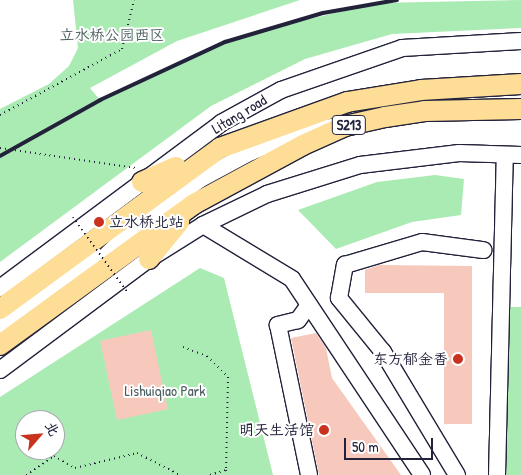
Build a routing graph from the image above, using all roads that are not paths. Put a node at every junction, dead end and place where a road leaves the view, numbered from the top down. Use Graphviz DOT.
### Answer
graph roads {
  1 [pos="521,41"];
  2 [pos="521,84"];
  3 [pos="521,109"];
  4 [pos="346,126"];
  5 [pos="220,148"];
  6 [pos="513,155"];
  7 [pos="150,176"];
  8 [pos="194,204"];
  9 [pos="132,208"];
  10 [pos="203,225"];
  11 [pos="483,250"];
  12 [pos="149,260"];
  13 [pos="80,283"];
  14 [pos="0,288"];
  15 [pos="309,305"];
  16 [pos="0,309"];
  17 [pos="0,329"];
  18 [pos="0,345"];
  19 [pos="0,370"];
  20 [pos="309,475"];
  21 [pos="422,475"];
  22 [pos="457,475"];
  23 [pos="497,475"];
  1 -- 7 [label="street, Litang road"];
  2 -- 5 [label="main road, Litang road / S213"];
  3 -- 4 [label="main road, S213"];
  4 -- 8 [label="main road, S213"];
  4 -- 13 [label="street"];
  5 -- 7 [label="main road"];
  5 -- 9 [label="main road, Litang road / S213"];
  6 -- 10 [label="street"];
  6 -- 23 [label="street"];
  7 -- 14 [label="street, Litang road"];
  8 -- 12 [label="main road"];
  8 -- 13 [label="main road, S213"];
  9 -- 16 [label="main road, Litang road / S213"];
  9 -- 17 [label="street"];
  10 -- 12 [label="street"];
  10 -- 15 [label="street"];
  11 -- 22 [label="street"];
  12 -- 19 [label="street"];
  13 -- 18 [label="main road, S213"];
  15 -- 20 [label="street"];
  15 -- 21 [label="street"];
}
